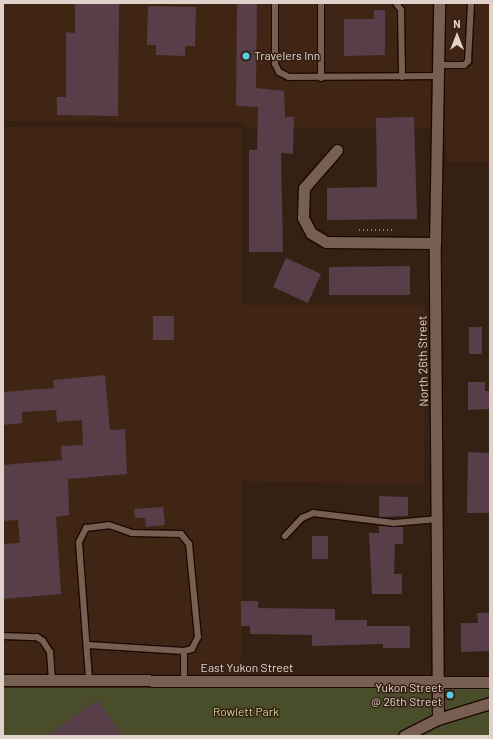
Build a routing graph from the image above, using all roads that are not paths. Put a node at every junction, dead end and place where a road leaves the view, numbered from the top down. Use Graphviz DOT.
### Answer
graph roads {
  1 [pos="275,3"];
  2 [pos="321,3"];
  3 [pos="396,3"];
  4 [pos="439,3"];
  5 [pos="471,3"];
  6 [pos="438,70"];
  7 [pos="402,77"];
  8 [pos="321,78"];
  9 [pos="336,150"];
  10 [pos="435,243"];
  11 [pos="438,519"];
  12 [pos="285,536"];
  13 [pos="3,636"];
  14 [pos="88,645"];
  15 [pos="184,651"];
  16 [pos="52,679"];
  17 [pos="89,679"];
  18 [pos="3,680"];
  19 [pos="184,680"];
  20 [pos="440,682"];
  21 [pos="490,682"];
  22 [pos="490,703"];
  23 [pos="438,719"];
  24 [pos="404,736"];
  1 -- 8 [label="lane"];
  2 -- 8 [label="lane"];
  3 -- 7 [label="lane"];
  4 -- 6 [label="street, North 26th Street"];
  5 -- 6 [label="lane"];
  6 -- 7 [label="lane"];
  6 -- 10 [label="street, North 26th Street"];
  7 -- 8 [label="lane"];
  9 -- 10 [label="street"];
  10 -- 11 [label="street, North 26th Street"];
  11 -- 12 [label="lane"];
  11 -- 20 [label="street, North 26th Street"];
  13 -- 16 [label="lane"];
  14 -- 15 [label="lane"];
  14 -- 15 [label="lane"];
  14 -- 17 [label="lane"];
  15 -- 19 [label="lane"];
  16 -- 17 [label="street, East Yukon Street"];
  16 -- 18 [label="street, East Yukon Street"];
  17 -- 19 [label="street, East Yukon Street"];
  19 -- 20 [label="street, East Yukon Street"];
  20 -- 21 [label="street, East Yukon Street"];
  20 -- 23 [label="street, North 26th Street"];
  22 -- 23 [label="street"];
  23 -- 24 [label="street"];
}
